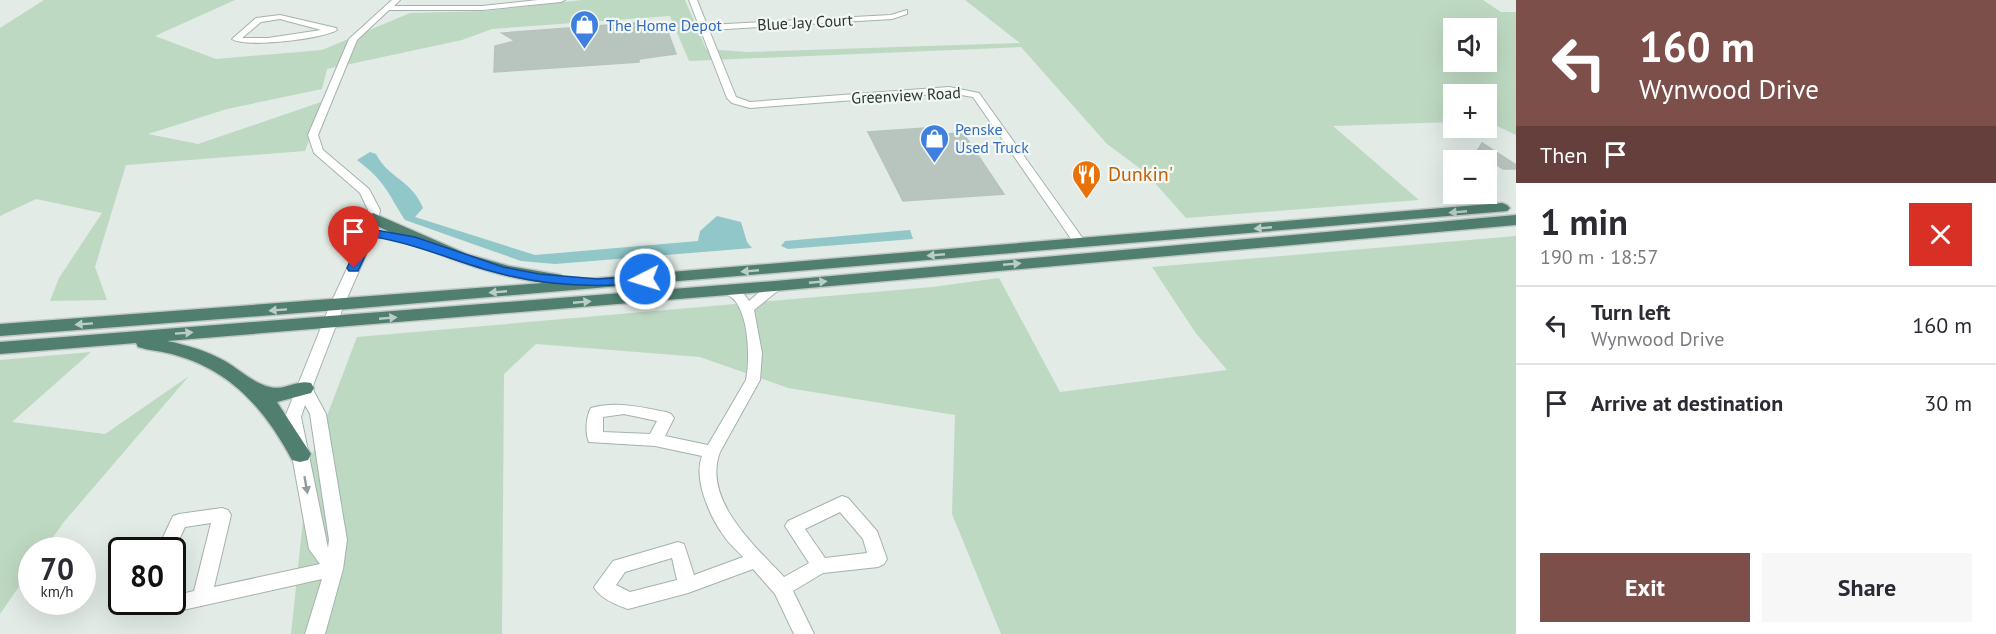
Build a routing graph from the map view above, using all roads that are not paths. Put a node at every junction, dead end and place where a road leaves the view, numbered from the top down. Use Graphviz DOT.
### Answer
graph roads {
  1 [pos="396,0"];
  2 [pos="561,0"];
  3 [pos="693,0"];
  4 [pos="388,9"];
  5 [pos="904,12"];
  6 [pos="705,28"];
  7 [pos="333,30"];
  8 [pos="363,30"];
  9 [pos="1516,207"];
  10 [pos="1516,220"];
  11 [pos="372,225"];
  12 [pos="1080,243"];
  13 [pos="598,283"];
  14 [pos="775,286"];
  15 [pos="728,290"];
  16 [pos="747,309"];
  17 [pos="333,314"];
  18 [pos="0,330"];
  19 [pos="107,339"];
  20 [pos="0,348"];
  21 [pos="248,386"];
  22 [pos="304,388"];
  23 [pos="655,440"];
  24 [pos="712,452"];
  25 [pos="300,454"];
  26 [pos="171,537"];
  27 [pos="757,560"];
  28 [pos="820,566"];
  29 [pos="334,569"];
  30 [pos="688,585"];
  31 [pos="782,588"];
  32 [pos="202,598"];
  33 [pos="186,601"];
  34 [pos="315,634"];
  35 [pos="804,634"];
  1 -- 4 [label="street"];
  2 -- 4 [label="street"];
  3 -- 6 [label="street, Greenview Road"];
  4 -- 8 [label="street"];
  5 -- 6 [label="street, Blue Jay Court"];
  6 -- 12 [label="street, Greenview Road"];
  7 -- 7 [label="street"];
  7 -- 8 [label="street"];
  8 -- 11 [label="street"];
  9 -- 12 [label="highway, one-way"];
  14 -- 10 [label="highway, one-way"];
  11 -- 13 [label="highway"];
  11 -- 17 [label="street"];
  12 -- 13 [label="highway, one-way"];
  13 -- 17 [label="highway, one-way"];
  14 -- 15 [label="highway"];
  14 -- 16 [label="street"];
  15 -- 16 [label="street"];
  17 -- 15 [label="highway, one-way"];
  16 -- 24 [label="street"];
  17 -- 18 [label="highway, one-way"];
  19 -- 17 [label="highway, one-way"];
  17 -- 22 [label="street"];
  19 -- 20 [label="highway"];
  19 -- 21 [label="highway"];
  21 -- 22 [label="highway"];
  21 -- 25 [label="highway"];
  22 -- 25 [label="street"];
  22 -- 29 [label="street"];
  23 -- 24 [label="street"];
  24 -- 27 [label="street"];
  25 -- 29 [label="street, one-way"];
  26 -- 32 [label="street"];
  27 -- 30 [label="street"];
  27 -- 31 [label="street"];
  28 -- 28 [label="street"];
  28 -- 31 [label="street"];
  29 -- 32 [label="street"];
  29 -- 34 [label="street"];
  31 -- 35 [label="street"];
  32 -- 33 [label="street"];
}
